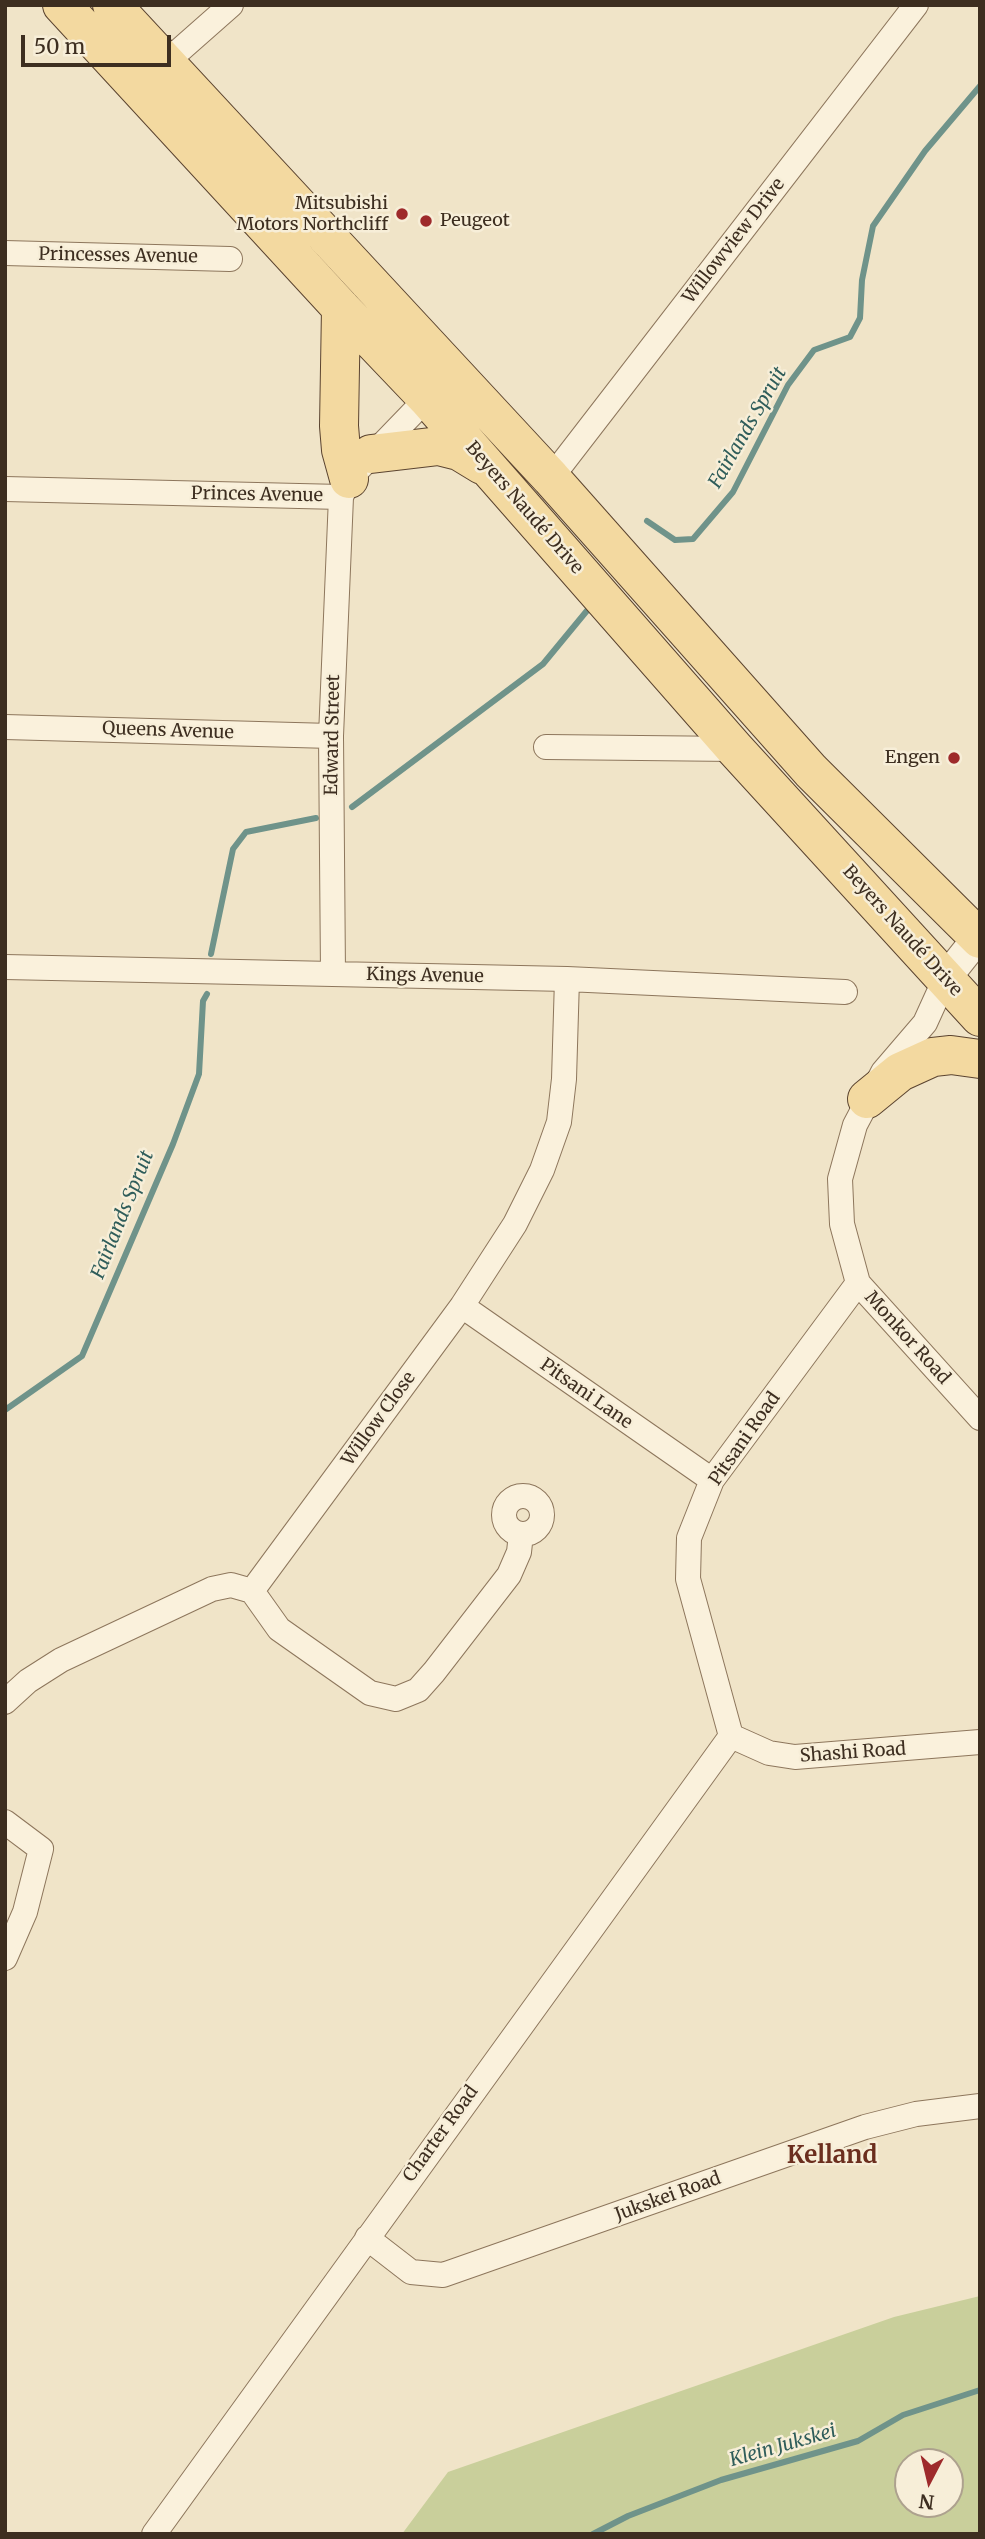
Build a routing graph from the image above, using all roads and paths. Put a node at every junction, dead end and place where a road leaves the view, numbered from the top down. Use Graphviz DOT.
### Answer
graph roads {
  1 [pos="62,5"];
  2 [pos="112,5"];
  3 [pos="231,5"];
  4 [pos="916,5"];
  5 [pos="165,63"];
  6 [pos="137,88"];
  7 [pos="5,253"];
  8 [pos="230,259"];
  9 [pos="341,308"];
  10 [pos="440,386"];
  11 [pos="487,467"];
  12 [pos="353,476"];
  13 [pos="551,478"];
  14 [pos="5,489"];
  15 [pos="5,727"];
  16 [pos="331,736"];
  17 [pos="546,747"];
  18 [pos="735,749"];
  19 [pos="979,937"];
  20 [pos="5,967"];
  21 [pos="333,974"];
  22 [pos="567,979"];
  23 [pos="845,992"];
  24 [pos="968,997"];
  25 [pos="980,1059"];
  26 [pos="867,1099"];
  27 [pos="858,1283"];
  28 [pos="462,1306"];
  29 [pos="980,1418"];
  30 [pos="712,1480"];
  31 [pos="521,1534"];
  32 [pos="252,1591"];
  33 [pos="5,1702"];
  34 [pos="731,1736"];
  35 [pos="980,1742"];
  36 [pos="5,1822"];
  37 [pos="5,1958"];
  38 [pos="980,2106"];
  39 [pos="367,2238"];
  40 [pos="154,2534"];
  1 -- 6 [label="main road, Beyers Naudé Drive"];
  2 -- 5 [label="main road, Beyers Naudé Drive"];
  3 -- 5 [label="street"];
  4 -- 13 [label="street, Willowview Drive"];
  5 -- 6 [label="street"];
  5 -- 10 [label="main road, Beyers Naudé Drive"];
  6 -- 9 [label="main road, Beyers Naudé Drive"];
  7 -- 8 [label="street, Princesses Avenue"];
  9 -- 10 [label="main road, Beyers Naudé Drive"];
  9 -- 12 [label="main road"];
  10 -- 11 [label="main road, Beyers Naudé Drive"];
  10 -- 12 [label="street"];
  10 -- 13 [label="main road, Beyers Naudé Drive"];
  11 -- 12 [label="main road"];
  11 -- 18 [label="main road, Beyers Naudé Drive"];
  12 -- 14 [label="street, Princes Avenue"];
  12 -- 16 [label="street, Edward Street"];
  13 -- 19 [label="main road, Beyers Naudé Drive"];
  15 -- 16 [label="street, Queens Avenue"];
  16 -- 21 [label="street, Edward Street"];
  17 -- 18 [label="street"];
  18 -- 24 [label="main road, Beyers Naudé Drive"];
  19 -- 24 [label="street"];
  20 -- 21 [label="street, Kings Avenue"];
  21 -- 22 [label="street, Kings Avenue"];
  22 -- 23 [label="street, Kings Avenue"];
  22 -- 28 [label="street, Willow Close"];
  24 -- 26 [label="street, Monkor Road"];
  25 -- 26 [label="main road"];
  26 -- 27 [label="street, Monkor Road"];
  27 -- 29 [label="street, Monkor Road"];
  27 -- 30 [label="street, Pitsani Road"];
  28 -- 30 [label="street, Pitsani Lane"];
  28 -- 32 [label="street, Willow Close"];
  30 -- 34 [label="street, Pitsani Road"];
  31 -- 32 [label="street"];
  32 -- 33 [label="street"];
  34 -- 35 [label="street, Shashi Road"];
  34 -- 39 [label="street, Charter Road"];
  36 -- 37 [label="street"];
  38 -- 39 [label="street, Jukskei Road"];
  39 -- 40 [label="street, Charter Road"];
}
